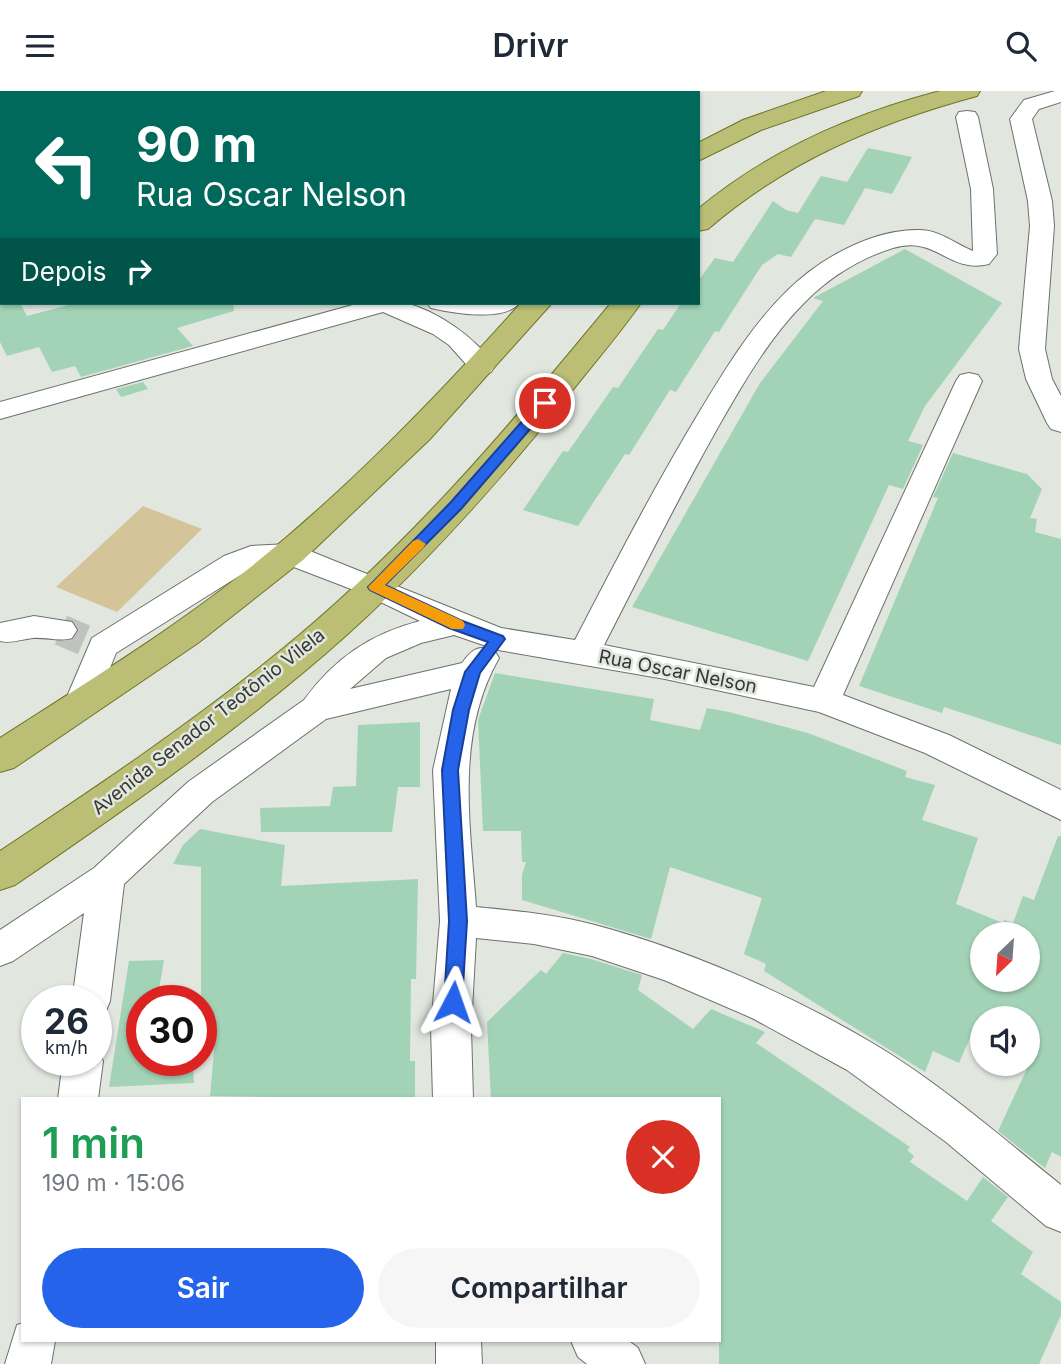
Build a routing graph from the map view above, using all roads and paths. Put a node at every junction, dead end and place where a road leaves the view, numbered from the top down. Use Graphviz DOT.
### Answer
graph roads {
  1 [pos="850,91"];
  2 [pos="1061,96"];
  3 [pos="968,104"];
  4 [pos="700,152"];
  5 [pos="1051,205"];
  6 [pos="700,221"];
  7 [pos="1050,253"];
  8 [pos="378,305"];
  9 [pos="389,305"];
  10 [pos="498,305"];
  11 [pos="535,305"];
  12 [pos="624,305"];
  13 [pos="458,340"];
  14 [pos="482,366"];
  15 [pos="970,381"];
  16 [pos="0,411"];
  17 [pos="1061,423"];
  18 [pos="289,554"];
  19 [pos="375,587"];
  20 [pos="455,624"];
  21 [pos="2,628"];
  22 [pos="82,639"];
  23 [pos="498,639"];
  24 [pos="584,653"];
  25 [pos="473,672"];
  26 [pos="824,701"];
  27 [pos="79,706"];
  28 [pos="316,709"];
  29 [pos="0,757"];
  30 [pos="1061,806"];
  31 [pos="0,873"];
  32 [pos="107,878"];
  33 [pos="458,921"];
  34 [pos="0,950"];
  35 [pos="92,985"];
  36 [pos="81,1076"];
  37 [pos="78,1097"];
  38 [pos="453,1097"];
  39 [pos="1061,1211"];
  40 [pos="33,1342"];
  41 [pos="459,1342"];
  42 [pos="595,1342"];
  43 [pos="28,1364"];
  44 [pos="459,1364"];
  45 [pos="622,1364"];
  1 -- 4 [label="main road"];
  2 -- 5 [label="street"];
  3 -- 6 [label="main road"];
  3 -- 24 [label="street"];
  5 -- 7 [label="street"];
  7 -- 17 [label="street"];
  8 -- 16 [label="street"];
  9 -- 13 [label="street"];
  10 -- 13 [label="street"];
  11 -- 14 [label="main road"];
  12 -- 19 [label="main road, Avenida Senador Teotônio Vilela"];
  13 -- 14 [label="street"];
  14 -- 18 [label="main road"];
  15 -- 26 [label="street"];
  18 -- 19 [label="street, Rua Oscar Nelson"];
  18 -- 22 [label="lane"];
  18 -- 27 [label="main road"];
  19 -- 20 [label="street, Rua Oscar Nelson"];
  19 -- 31 [label="main road, Avenida Senador Teotônio Vilela"];
  20 -- 23 [label="street, Rua Oscar Nelson"];
  20 -- 28 [label="street"];
  21 -- 22 [label="street"];
  22 -- 27 [label="lane"];
  23 -- 24 [label="street, Rua Oscar Nelson"];
  23 -- 25 [label="street"];
  24 -- 26 [label="street, Rua Oscar Nelson"];
  25 -- 28 [label="street"];
  25 -- 33 [label="street"];
  26 -- 30 [label="street, Rua Oscar Nelson"];
  27 -- 29 [label="main road"];
  28 -- 32 [label="street"];
  32 -- 34 [label="street"];
  32 -- 35 [label="street"];
  33 -- 38 [label="street"];
  33 -- 39 [label="street"];
  36 -- 37 [label="street"];
  40 -- 43 [label="street"];
  41 -- 44 [label="street"];
  42 -- 45 [label="street"];
}
